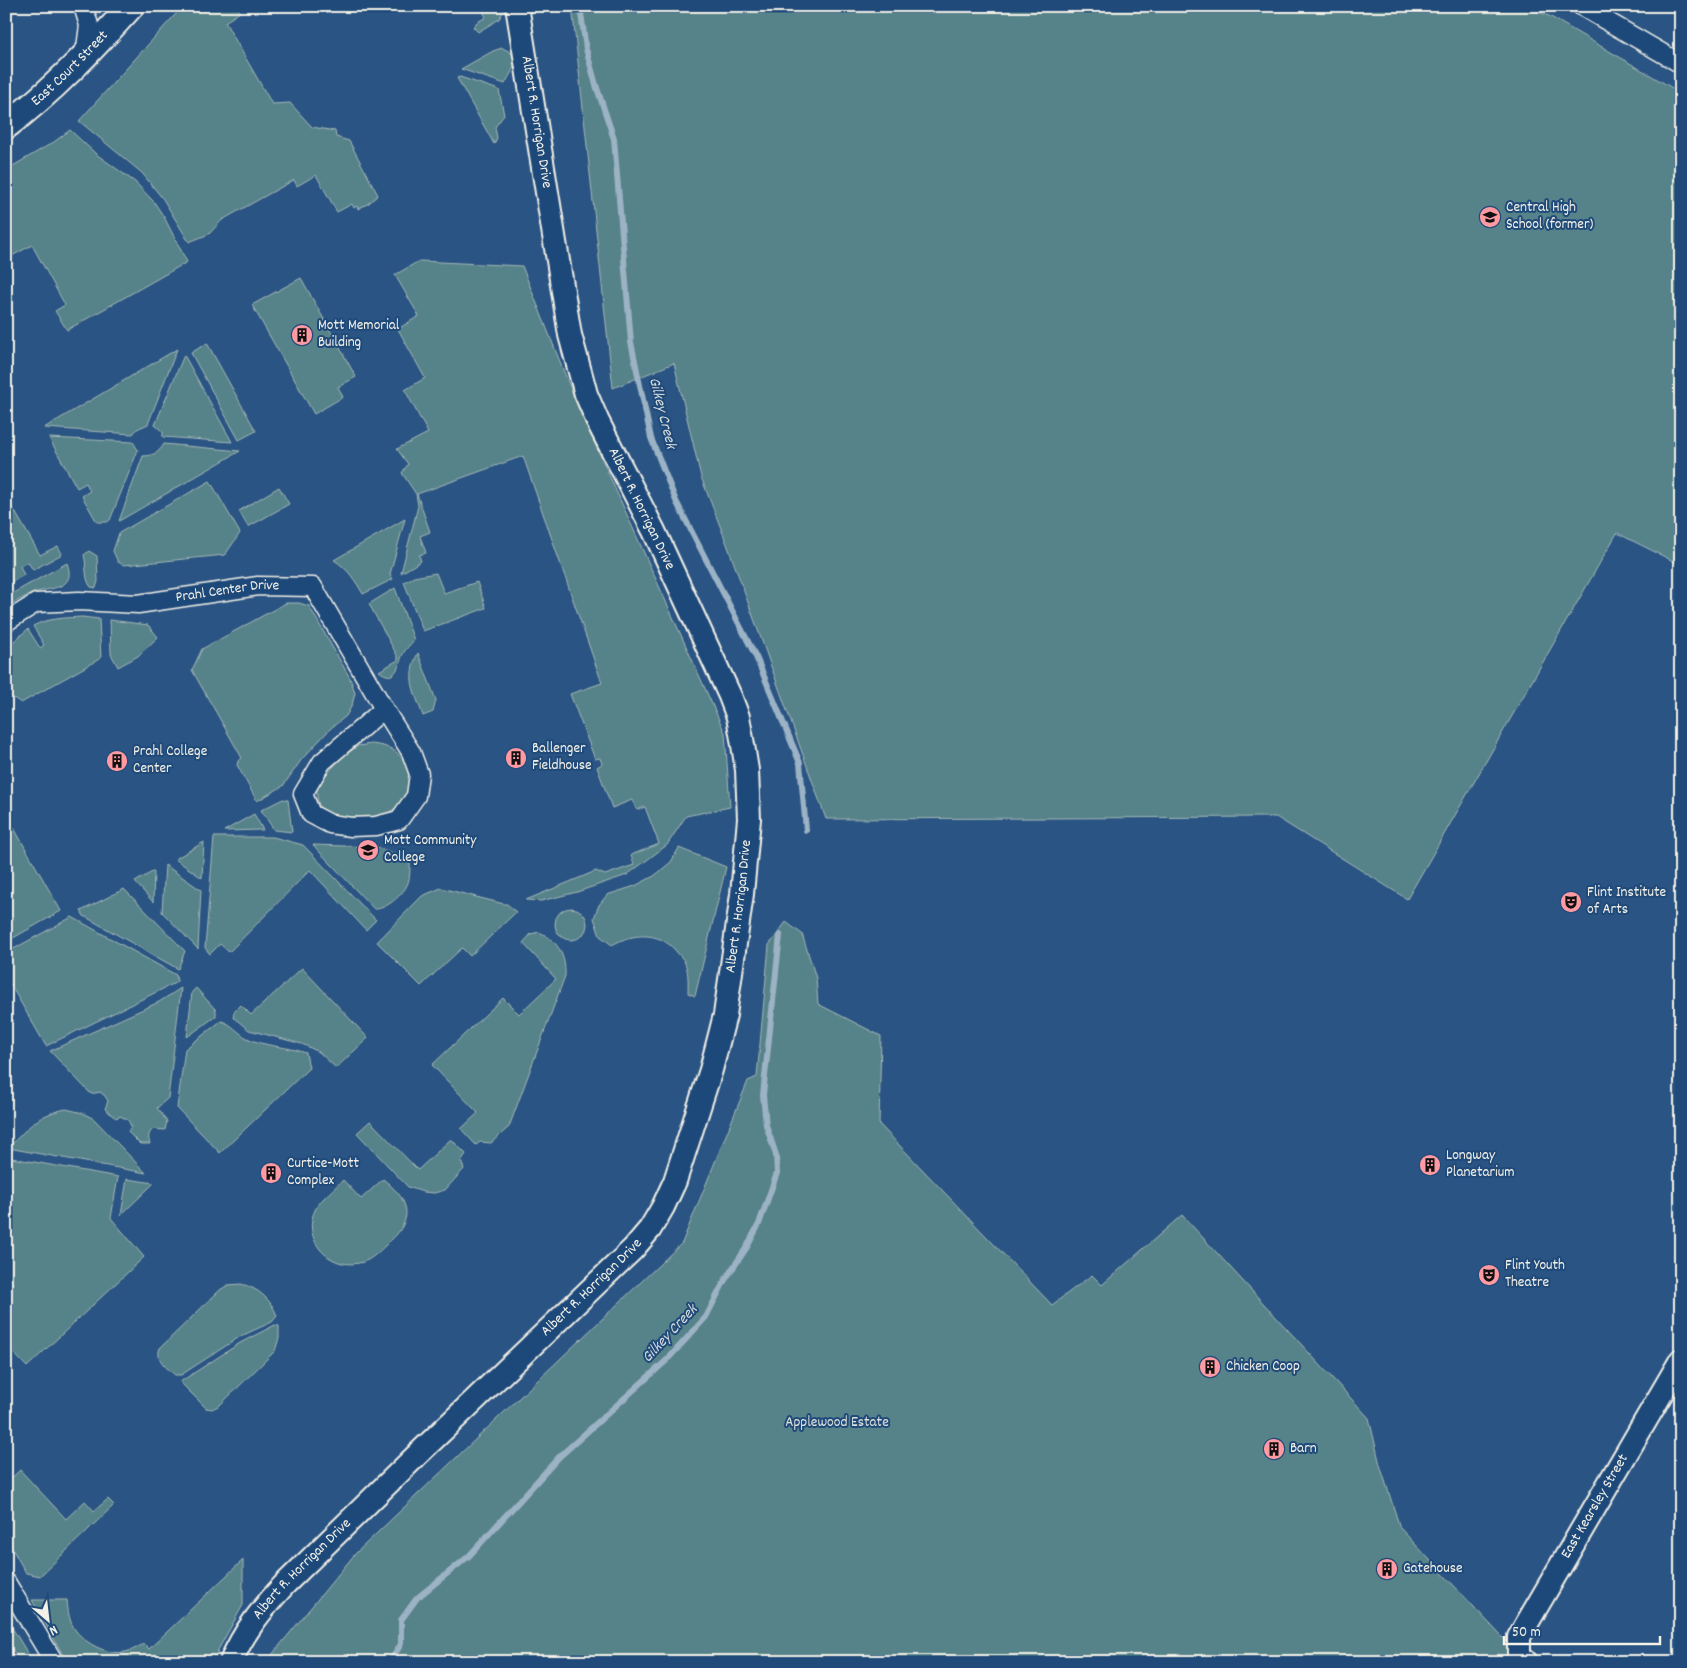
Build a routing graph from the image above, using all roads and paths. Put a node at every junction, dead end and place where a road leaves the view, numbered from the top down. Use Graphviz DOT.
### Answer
graph roads {
  1 [pos="82,6"];
  2 [pos="131,6"];
  3 [pos="517,6"];
  4 [pos="1582,6"];
  5 [pos="85,56"];
  6 [pos="1681,64"];
  7 [pos="6,126"];
  8 [pos="6,622"];
  9 [pos="384,709"];
  10 [pos="1681,1360"];
  11 [pos="6,1582"];
  12 [pos="1522,1658"];
  13 [pos="54,1662"];
  14 [pos="231,1662"];
  1 -- 5 [label="street"];
  2 -- 5 [label="main road, East Court Street"];
  3 -- 14 [label="street, Albert R. Horrigan Drive"];
  4 -- 6 [label="street"];
  5 -- 7 [label="main road, East Court Street"];
  8 -- 9 [label="street, Prahl Center Drive"];
  9 -- 9 [label="street, Prahl Center Drive"];
  10 -- 12 [label="street, East Kearsley Street"];
  11 -- 13 [label="street"];
}
